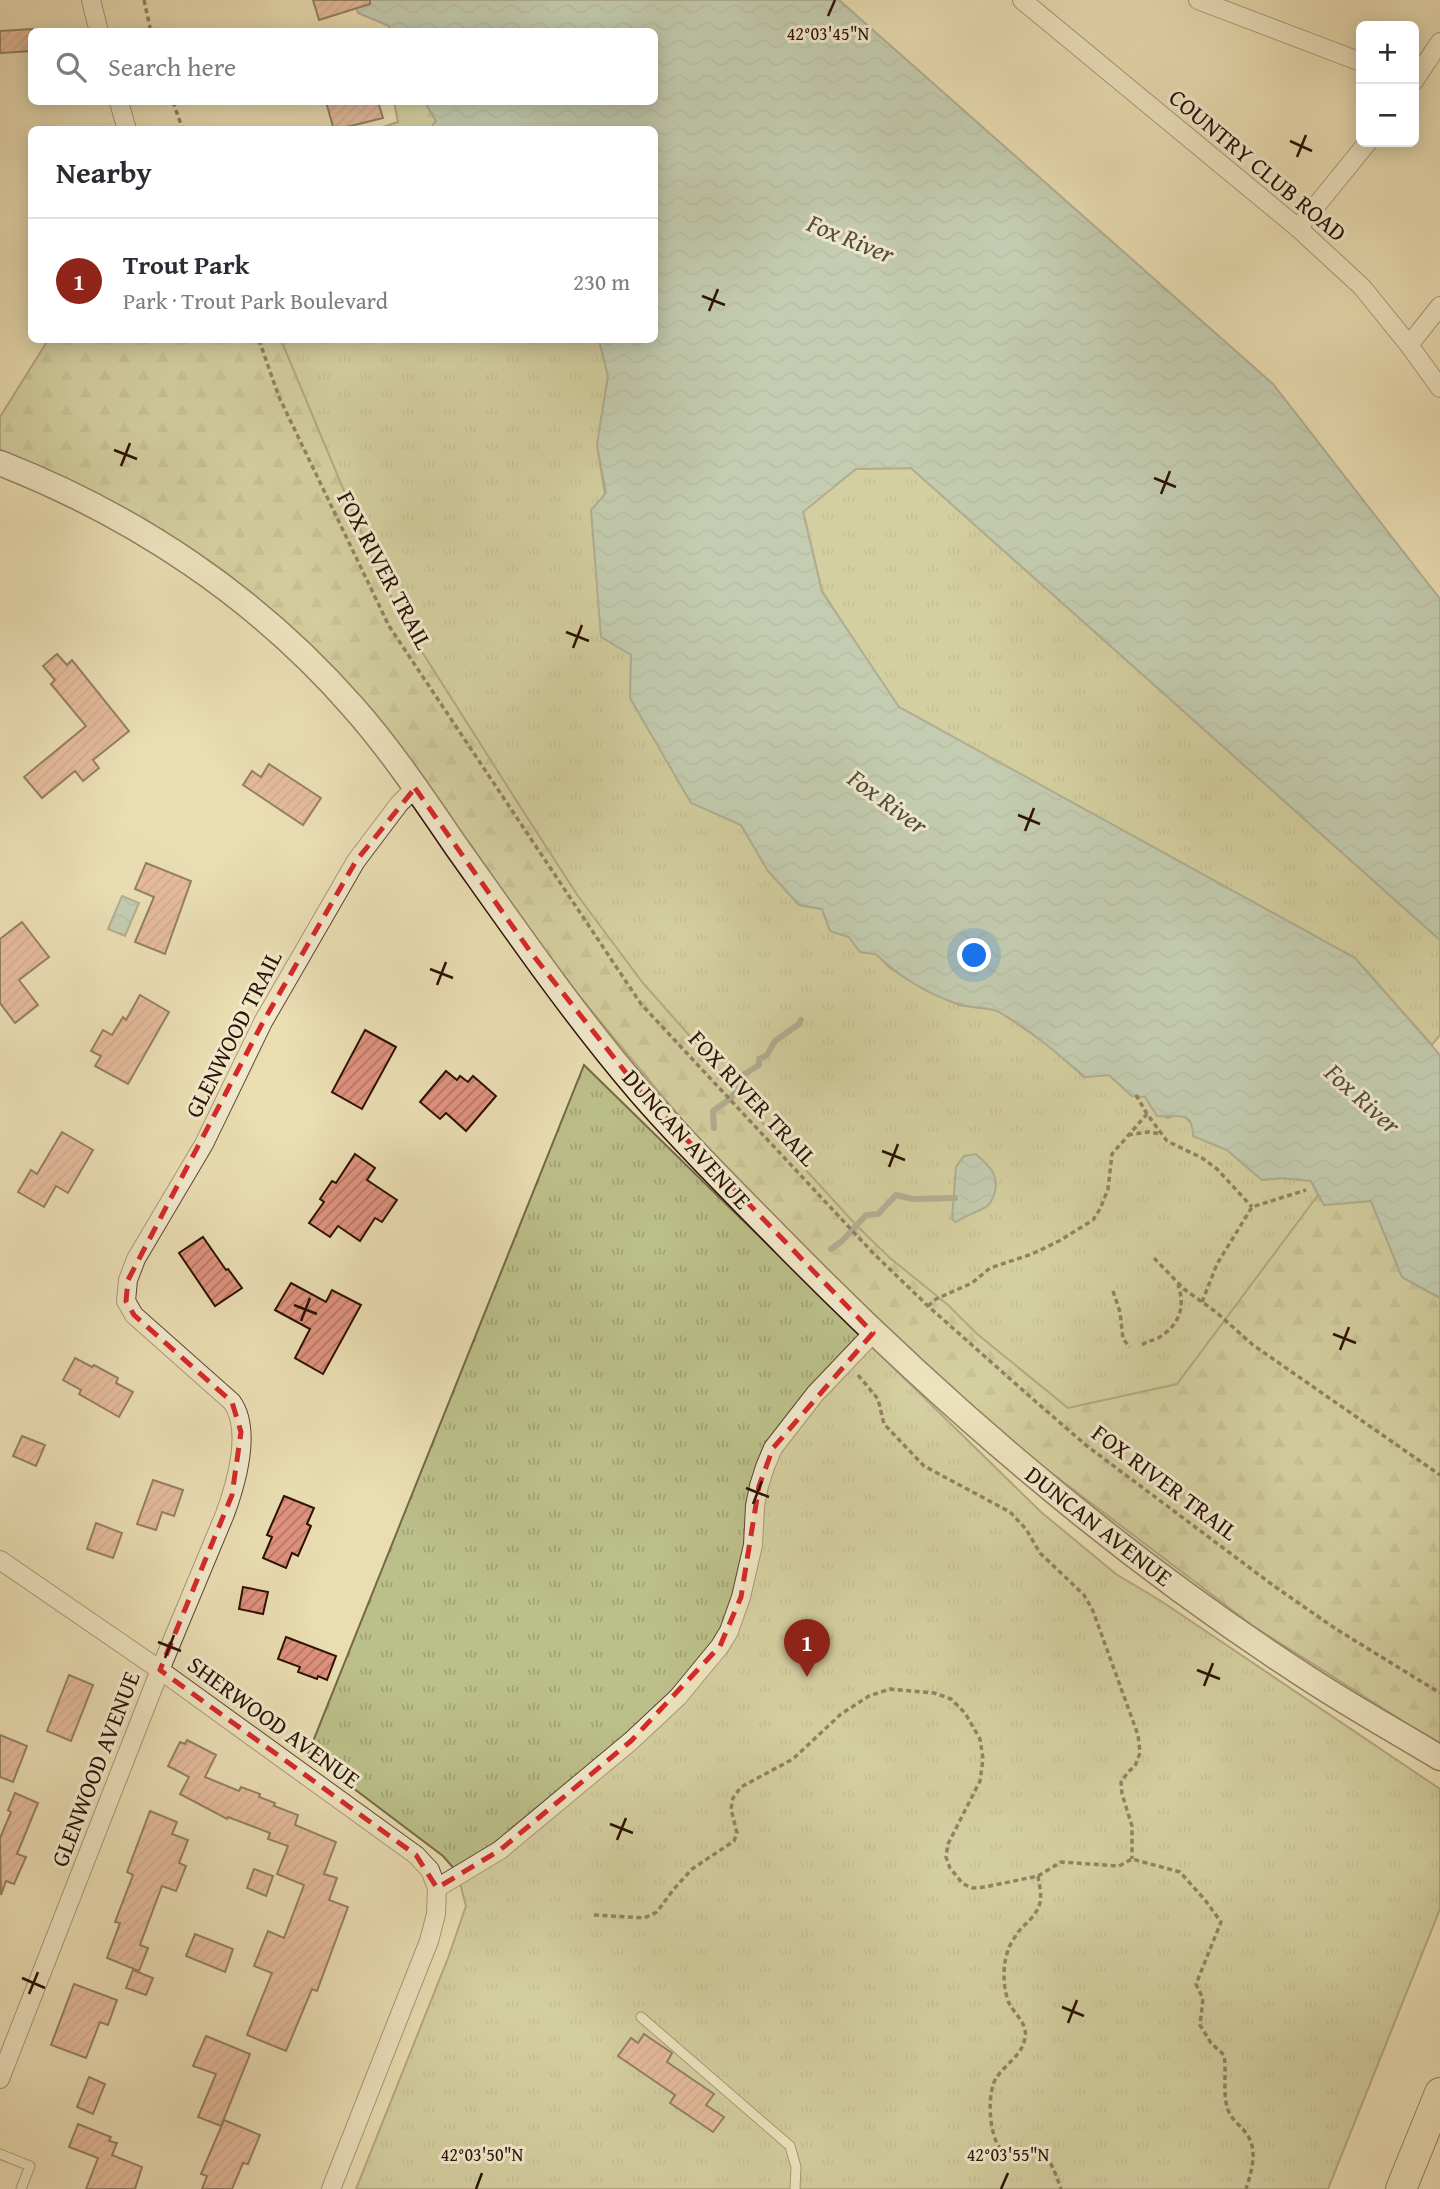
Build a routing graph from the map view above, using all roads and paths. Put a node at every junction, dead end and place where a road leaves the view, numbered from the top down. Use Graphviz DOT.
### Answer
graph roads {
  1 [pos="91,0"];
  2 [pos="144,0"];
  3 [pos="1022,0"];
  4 [pos="1198,0"];
  5 [pos="98,28"];
  6 [pos="150,28"];
  7 [pos="1440,42"];
  8 [pos="1356,60"];
  9 [pos="1419,74"];
  10 [pos="120,105"];
  11 [pos="174,105"];
  12 [pos="126,126"];
  13 [pos="182,126"];
  14 [pos="1364,147"];
  15 [pos="1298,228"];
  16 [pos="1440,306"];
  17 [pos="259,343"];
  18 [pos="1409,345"];
  19 [pos="1440,388"];
  20 [pos="0,463"];
  21 [pos="415,788"];
  22 [pos="1136,1095"];
  23 [pos="1147,1114"];
  24 [pos="1128,1135"];
  25 [pos="1163,1135"];
  26 [pos="1306,1190"];
  27 [pos="1252,1207"];
  28 [pos="1154,1258"];
  29 [pos="1176,1280"];
  30 [pos="1113,1291"];
  31 [pos="1202,1302"];
  32 [pos="928,1307"];
  33 [pos="134,1315"];
  34 [pos="873,1333"];
  35 [pos="1142,1345"];
  36 [pos="1130,1347"];
  37 [pos="846,1359"];
  38 [pos="1440,1475"];
  39 [pos="0,1560"];
  40 [pos="160,1670"];
  41 [pos="1440,1693"];
  42 [pos="1440,1758"];
  43 [pos="1132,1858"];
  44 [pos="1038,1876"];
  45 [pos="437,1888"];
  46 [pos="594,1915"];
  47 [pos="641,2017"];
  48 [pos="0,2079"];
  49 [pos="1440,2093"];
  50 [pos="0,2154"];
  51 [pos="21,2189"];
  52 [pos="331,2189"];
  53 [pos="795,2189"];
  54 [pos="1061,2189"];
  55 [pos="1246,2189"];
  56 [pos="1401,2189"];
  1 -- 5 [label="street"];
  2 -- 6 [label="path"];
  3 -- 15 [label="street, COUNTRY CLUB ROAD"];
  4 -- 8 [label="street"];
  7 -- 9 [label="street"];
  10 -- 12 [label="street"];
  11 -- 13 [label="path"];
  14 -- 15 [label="street"];
  15 -- 18 [label="street, COUNTRY CLUB ROAD"];
  16 -- 18 [label="street"];
  17 -- 32 [label="path, FOX RIVER TRAIL"];
  18 -- 19 [label="street, COUNTRY CLUB ROAD"];
  20 -- 21 [label="street, DUNCAN AVENUE"];
  21 -- 33 [label="street, GLENWOOD TRAIL"];
  21 -- 34 [label="street, DUNCAN AVENUE"];
  22 -- 23 [label="path"];
  23 -- 24 [label="path"];
  23 -- 25 [label="path"];
  24 -- 25 [label="path"];
  24 -- 32 [label="path"];
  25 -- 27 [label="path"];
  26 -- 27 [label="path"];
  27 -- 31 [label="path"];
  28 -- 29 [label="path"];
  29 -- 31 [label="path"];
  29 -- 35 [label="path"];
  30 -- 36 [label="path"];
  31 -- 38 [label="path"];
  32 -- 41 [label="path, FOX RIVER TRAIL"];
  33 -- 40 [label="street, GLENWOOD AVENUE"];
  34 -- 37 [label="street"];
  34 -- 42 [label="street, DUNCAN AVENUE"];
  37 -- 43 [label="path"];
  37 -- 45 [label="street"];
  39 -- 40 [label="street, SHERWOOD AVENUE"];
  40 -- 45 [label="street, SHERWOOD AVENUE"];
  40 -- 48 [label="street, GLENWOOD AVENUE"];
  43 -- 44 [label="path"];
  43 -- 55 [label="path"];
  44 -- 46 [label="path"];
  44 -- 54 [label="path"];
  45 -- 52 [label="street"];
  47 -- 53 [label="lane"];
  49 -- 56 [label="highway"];
  50 -- 51 [label="lane"];
}
